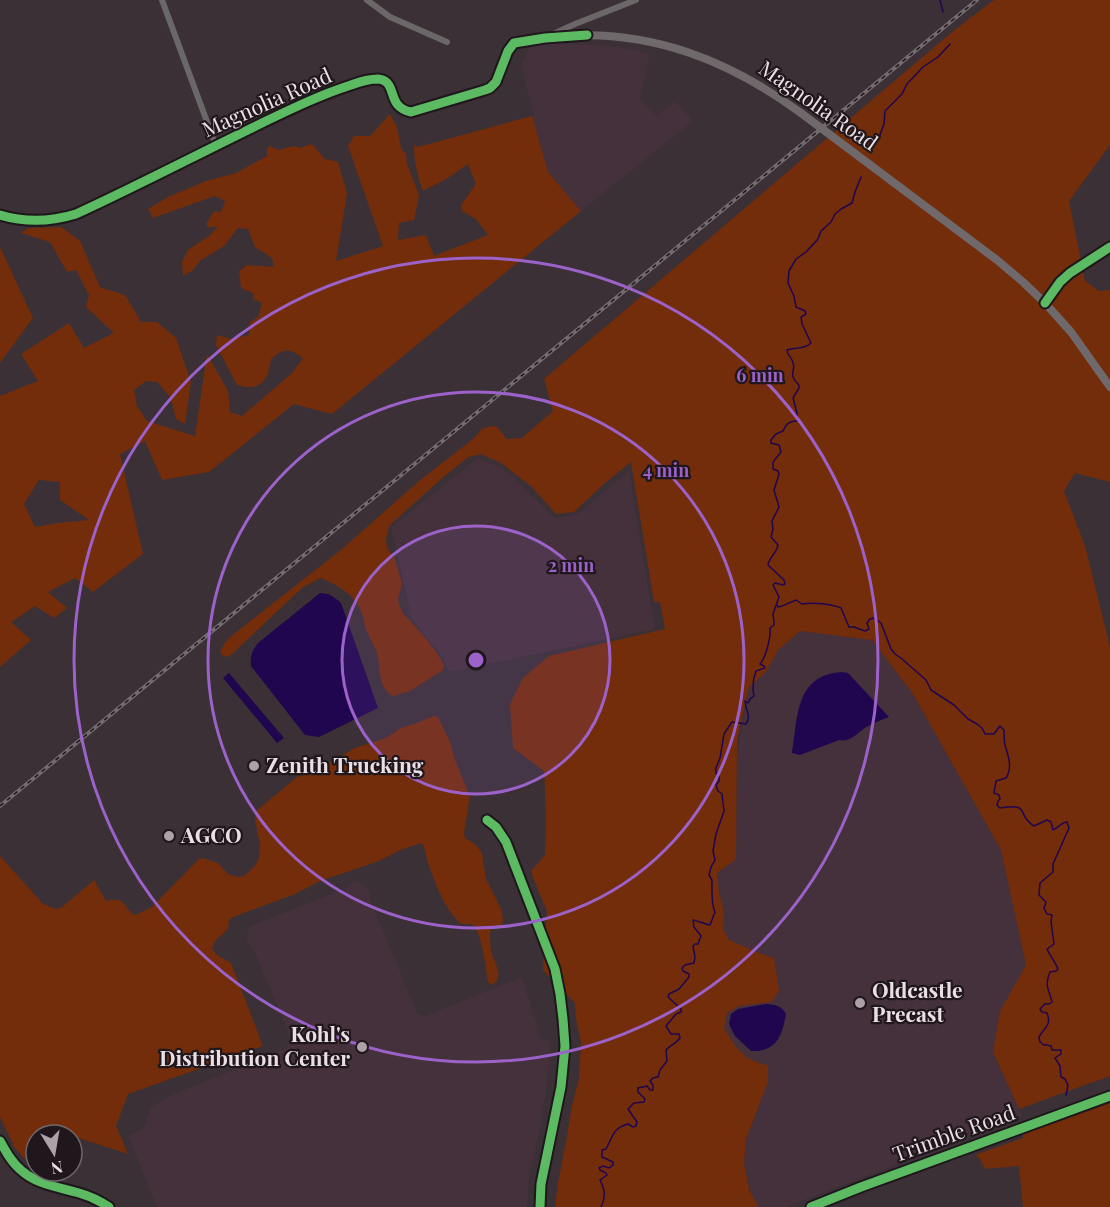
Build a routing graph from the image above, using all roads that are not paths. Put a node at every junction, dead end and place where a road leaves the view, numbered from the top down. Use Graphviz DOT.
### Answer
graph roads {
  1 [pos="162,0"];
  2 [pos="367,0"];
  3 [pos="636,0"];
  4 [pos="545,38"];
  5 [pos="447,42"];
  6 [pos="216,146"];
  7 [pos="0,215"];
  8 [pos="1110,247"];
  9 [pos="1045,303"];
  10 [pos="1110,387"];
  11 [pos="487,820"];
  12 [pos="1110,1096"];
  13 [pos="0,1141"];
  14 [pos="109,1207"];
  15 [pos="540,1207"];
  16 [pos="811,1207"];
  1 -- 6 [label="street"];
  2 -- 5 [label="street"];
  3 -- 4 [label="street"];
  4 -- 6 [label="street, Magnolia Road"];
  4 -- 9 [label="street, Magnolia Road, bridge"];
  6 -- 7 [label="street, Magnolia Road"];
  8 -- 9 [label="street"];
  9 -- 10 [label="street, Magnolia Road"];
  11 -- 15 [label="street"];
  12 -- 16 [label="street, Trimble Road"];
  13 -- 14 [label="street"];
}
